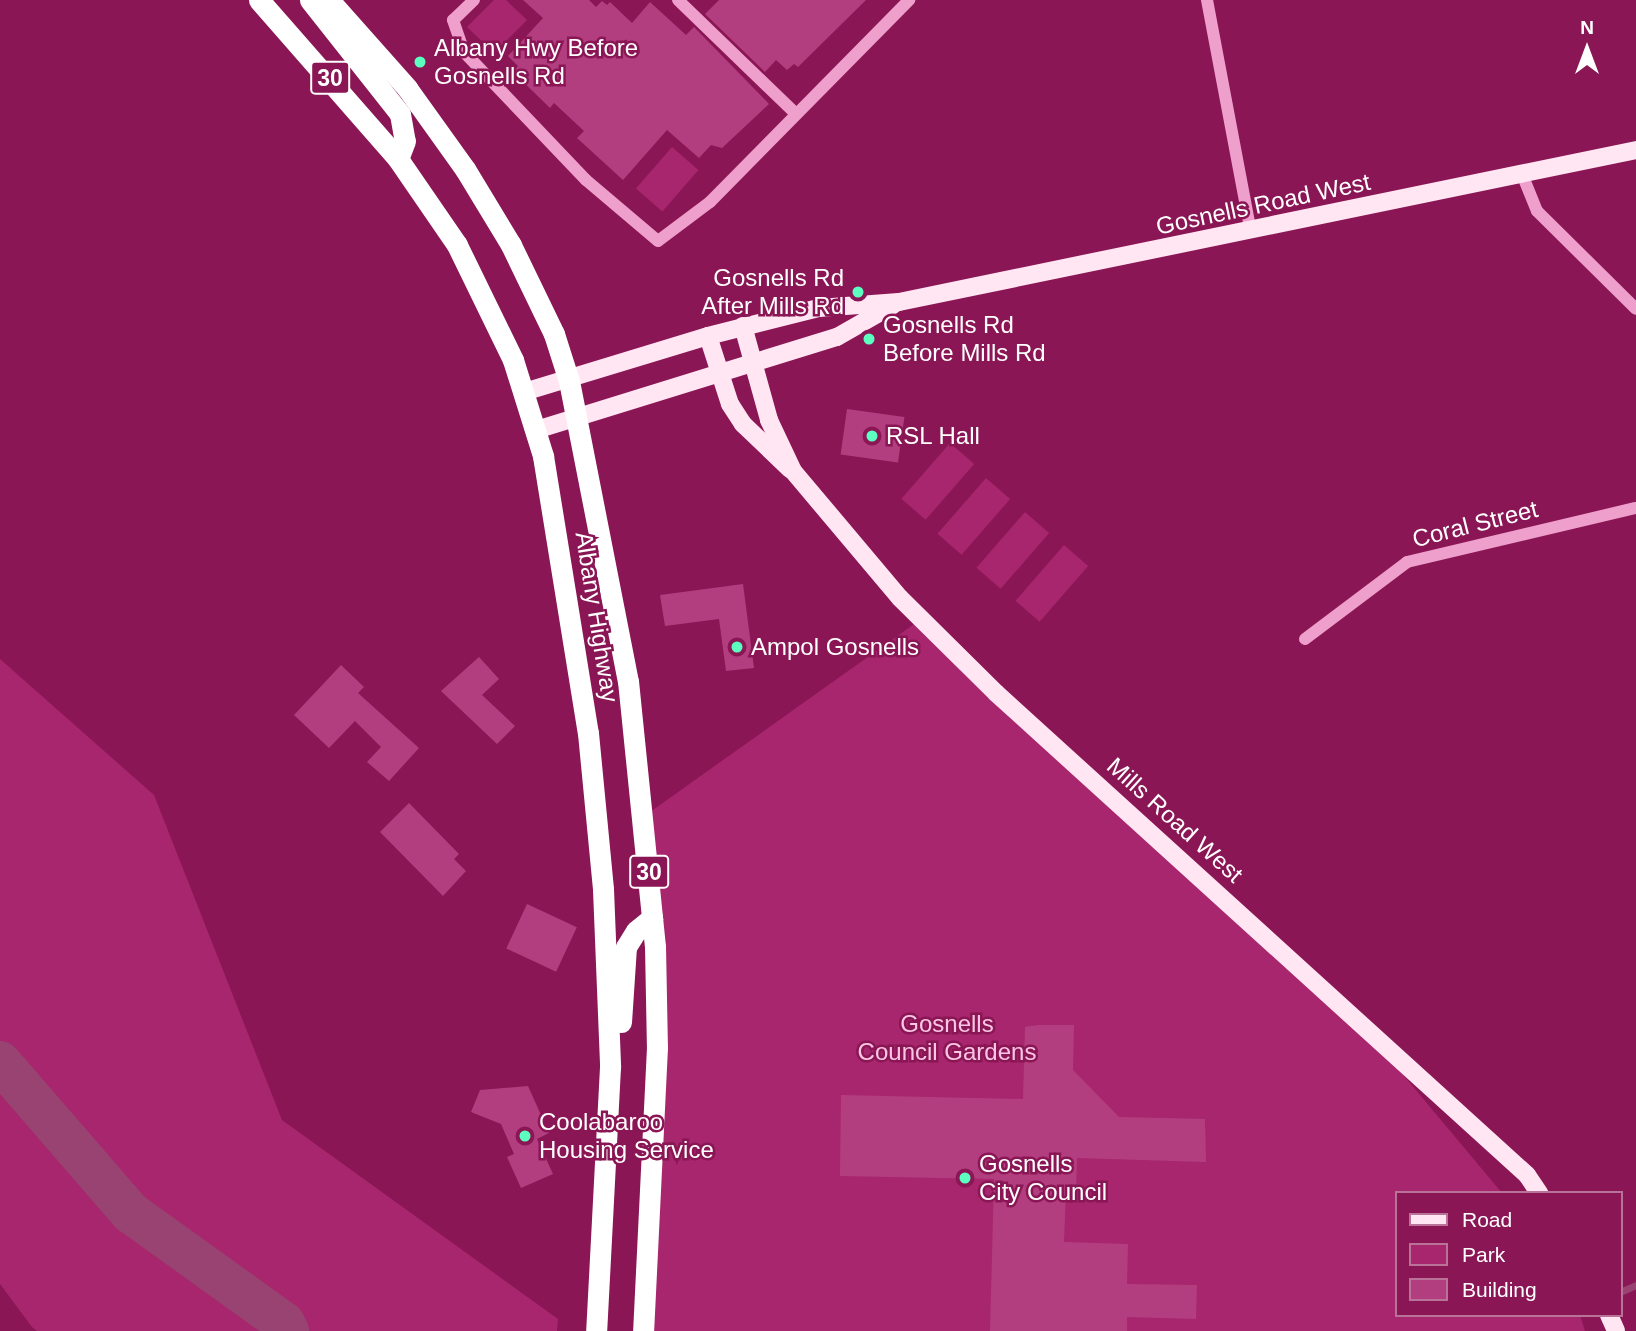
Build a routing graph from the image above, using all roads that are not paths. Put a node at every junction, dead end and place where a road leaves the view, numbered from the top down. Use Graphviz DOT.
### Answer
graph roads {
  1 [pos="259,0"];
  2 [pos="310,0"];
  3 [pos="329,0"];
  4 [pos="474,0"];
  5 [pos="678,0"];
  6 [pos="909,0"];
  7 [pos="1207,0"];
  8 [pos="796,114"];
  9 [pos="1636,149"];
  10 [pos="398,159"];
  11 [pos="1522,174"];
  12 [pos="1251,232"];
  13 [pos="900,302"];
  14 [pos="1636,309"];
  15 [pos="743,327"];
  16 [pos="708,336"];
  17 [pos="753,363"];
  18 [pos="719,373"];
  19 [pos="569,381"];
  20 [pos="524,391"];
  21 [pos="577,419"];
  22 [pos="536,430"];
  23 [pos="793,471"];
  24 [pos="1636,508"];
  25 [pos="1306,639"];
  26 [pos="652,918"];
  27 [pos="605,1162"];
  28 [pos="1538,1191"];
  29 [pos="596,1331"];
  30 [pos="643,1331"];
  1 -- 10 [label="highway, Albany Highway / 30"];
  2 -- 10 [label="highway"];
  3 -- 19 [label="highway, Albany Highway / 30"];
  4 -- 8 [label="street"];
  5 -- 8 [label="street"];
  6 -- 8 [label="street"];
  7 -- 12 [label="street"];
  9 -- 11 [label="main road, Gosnells Road West"];
  10 -- 20 [label="highway, Albany Highway / 30"];
  11 -- 12 [label="main road, Gosnells Road West"];
  11 -- 14 [label="street"];
  12 -- 13 [label="main road, Gosnells Road West"];
  13 -- 15 [label="main road, Gosnells Road West"];
  13 -- 17 [label="main road, Gosnells Road West"];
  15 -- 16 [label="main road, Gosnells Road West"];
  15 -- 17 [label="main road, Mills Road West"];
  16 -- 18 [label="main road, Mills Road West"];
  16 -- 19 [label="main road, Gosnells Road West"];
  17 -- 18 [label="main road, Gosnells Road West"];
  17 -- 23 [label="main road, Mills Road West"];
  18 -- 21 [label="main road, Gosnells Road West"];
  18 -- 23 [label="main road, Mills Road West"];
  19 -- 20 [label="main road, Gosnells Road West"];
  19 -- 21 [label="highway, Albany Highway / 30"];
  20 -- 22 [label="highway, Albany Highway / 30"];
  21 -- 22 [label="main road, Gosnells Road West"];
  21 -- 26 [label="highway, Albany Highway / 30"];
  22 -- 27 [label="highway, Albany Highway / 30"];
  23 -- 28 [label="main road, Mills Road West"];
  24 -- 25 [label="street, Coral Street"];
  26 -- 27 [label="highway"];
  26 -- 30 [label="highway, Albany Highway / 30"];
  27 -- 29 [label="highway, Albany Highway / 30"];
}
